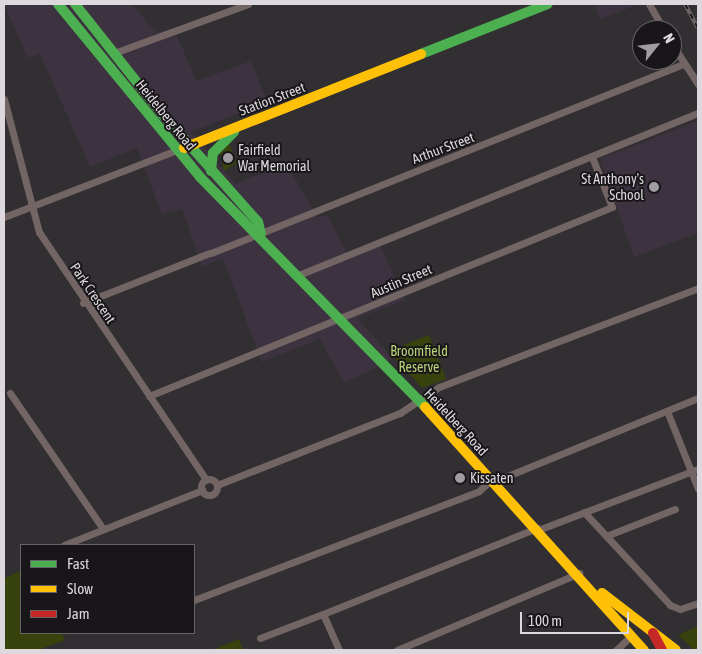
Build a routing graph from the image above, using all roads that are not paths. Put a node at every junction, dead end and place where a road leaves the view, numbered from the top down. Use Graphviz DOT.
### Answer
graph roads {
  1 [pos="58,4"];
  2 [pos="75,4"];
  3 [pos="248,4"];
  4 [pos="548,4"];
  5 [pos="649,4"];
  6 [pos="658,20"];
  7 [pos="134,49"];
  8 [pos="114,53"];
  9 [pos="682,61"];
  10 [pos="684,64"];
  11 [pos="123,65"];
  12 [pos="698,84"];
  13 [pos="4,99"];
  14 [pos="698,113"];
  15 [pos="245,125"];
  16 [pos="190,146"];
  17 [pos="177,150"];
  18 [pos="592,156"];
  19 [pos="211,171"];
  20 [pos="30,206"];
  21 [pos="4,217"];
  22 [pos="261,234"];
  23 [pos="301,274"];
  24 [pos="698,288"];
  25 [pos="83,303"];
  26 [pos="344,319"];
  27 [pos="10,393"];
  28 [pos="149,396"];
  29 [pos="698,398"];
  30 [pos="420,404"];
  31 [pos="667,411"];
  32 [pos="695,470"];
  33 [pos="206,480"];
  34 [pos="492,481"];
  35 [pos="217,485"];
  36 [pos="698,489"];
  37 [pos="202,490"];
  38 [pos="676,509"];
  39 [pos="584,512"];
  40 [pos="103,529"];
  41 [pos="537,529"];
  42 [pos="606,536"];
  43 [pos="66,544"];
  44 [pos="579,573"];
  45 [pos="590,585"];
  46 [pos="195,600"];
  47 [pos="612,601"];
  48 [pos="698,602"];
  49 [pos="323,614"];
  50 [pos="652,631"];
  51 [pos="634,635"];
  52 [pos="260,638"];
  53 [pos="339,650"];
  54 [pos="397,650"];
  55 [pos="616,650"];
  56 [pos="644,650"];
  57 [pos="662,650"];
  58 [pos="676,650"];
  1 -- 17 [label="main road, Heidelberg Road"];
  2 -- 8 [label="main road, Heidelberg Road"];
  3 -- 7 [label="street"];
  4 -- 15 [label="main road, Station Street"];
  5 -- 6 [label="street"];
  7 -- 8 [label="street"];
  7 -- 11 [label="street"];
  8 -- 11 [label="main road, Heidelberg Road"];
  9 -- 10 [label="street"];
  10 -- 12 [label="street"];
  10 -- 22 [label="street, Arthur Street"];
  11 -- 16 [label="main road, Heidelberg Road"];
  13 -- 20 [label="street, Park Crescent"];
  14 -- 18 [label="street"];
  15 -- 16 [label="main road, Station Street"];
  15 -- 19 [label="main road"];
  16 -- 17 [label="main road, Station Street"];
  16 -- 19 [label="main road, Heidelberg Road"];
  17 -- 20 [label="street, Station Street"];
  17 -- 22 [label="main road, Heidelberg Road"];
  18 -- 23 [label="street"];
  18 -- 26 [label="street, Austin Street"];
  19 -- 22 [label="main road, Heidelberg Road"];
  20 -- 21 [label="street, Station Street"];
  20 -- 25 [label="street, Park Crescent"];
  22 -- 23 [label="main road, Heidelberg Road"];
  22 -- 25 [label="street, Arthur Street"];
  23 -- 26 [label="main road, Heidelberg Road"];
  24 -- 30 [label="street"];
  25 -- 28 [label="street, Park Crescent"];
  26 -- 28 [label="street, Austin Street"];
  26 -- 30 [label="main road, Heidelberg Road"];
  27 -- 40 [label="street"];
  28 -- 33 [label="street, Park Crescent"];
  29 -- 31 [label="street"];
  30 -- 34 [label="main road, Heidelberg Road"];
  30 -- 35 [label="street"];
  31 -- 32 [label="street"];
  31 -- 34 [label="street"];
  32 -- 36 [label="street"];
  32 -- 39 [label="street"];
  33 -- 35 [label="street"];
  33 -- 37 [label="street"];
  34 -- 41 [label="main road, Heidelberg Road"];
  34 -- 46 [label="street"];
  35 -- 37 [label="street"];
  37 -- 40 [label="street"];
  38 -- 42 [label="street"];
  39 -- 41 [label="street"];
  39 -- 42 [label="street"];
  40 -- 43 [label="street"];
  41 -- 44 [label="main road, Heidelberg Road"];
  41 -- 49 [label="street"];
  42 -- 48 [label="street"];
  44 -- 45 [label="main road, Heidelberg Road"];
  44 -- 54 [label="street"];
  45 -- 47 [label="main road, Heidelberg Road"];
  45 -- 51 [label="main road, Heidelberg Road"];
  47 -- 50 [label="main road, Heidelberg Road"];
  47 -- 51 [label="main road"];
  49 -- 52 [label="street"];
  49 -- 53 [label="street"];
  50 -- 51 [label="main road"];
  50 -- 57 [label="main road"];
  50 -- 58 [label="main road, Heidelberg Road"];
  51 -- 55 [label="street"];
  51 -- 56 [label="main road, Heidelberg Road"];
}
